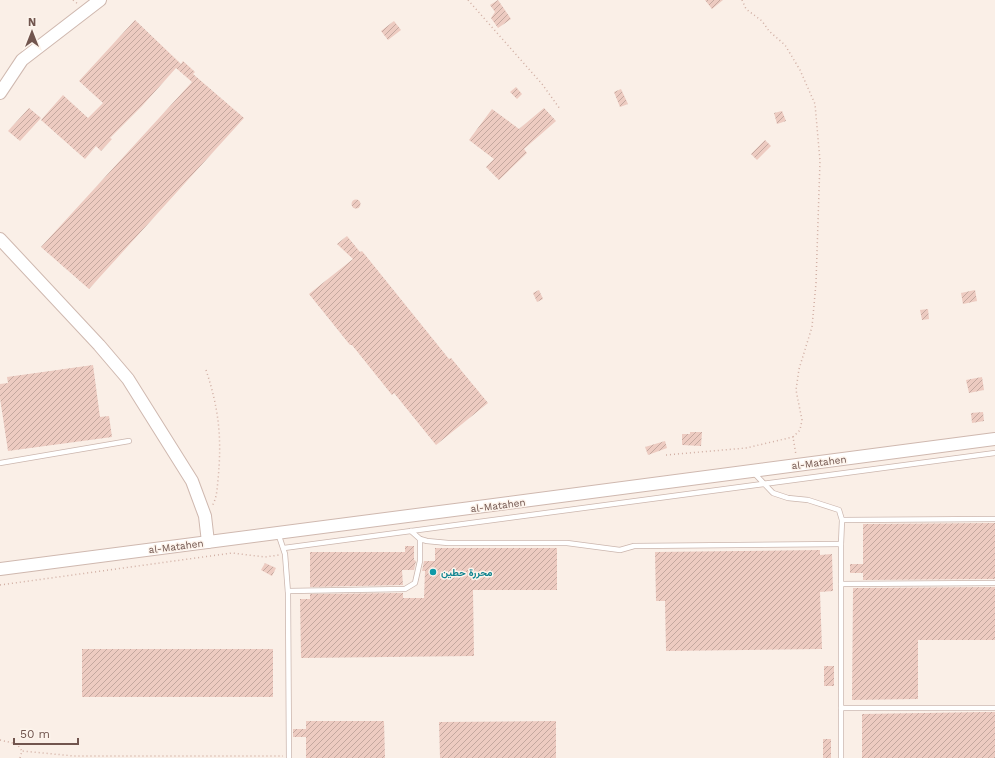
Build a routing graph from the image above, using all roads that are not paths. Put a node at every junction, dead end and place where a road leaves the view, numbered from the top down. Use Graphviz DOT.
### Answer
graph roads {
  1 [pos="100,0"];
  2 [pos="0,93"];
  3 [pos="0,239"];
  4 [pos="995,439"];
  5 [pos="129,441"];
  6 [pos="995,453"];
  7 [pos="0,463"];
  8 [pos="752,471"];
  9 [pos="766,484"];
  10 [pos="995,519"];
  11 [pos="842,520"];
  12 [pos="411,531"];
  13 [pos="277,532"];
  14 [pos="420,539"];
  15 [pos="208,542"];
  16 [pos="840,544"];
  17 [pos="284,548"];
  18 [pos="0,569"];
  19 [pos="995,583"];
  20 [pos="841,584"];
  21 [pos="288,591"];
  22 [pos="841,708"];
  23 [pos="995,708"];
  24 [pos="289,757"];
  25 [pos="841,758"];
  1 -- 2 [label="main road"];
  3 -- 15 [label="main road"];
  4 -- 8 [label="main road, al-Matahen"];
  5 -- 7 [label="lane"];
  6 -- 9 [label="lane"];
  8 -- 9 [label="lane"];
  8 -- 13 [label="main road, al-Matahen"];
  9 -- 11 [label="lane"];
  9 -- 12 [label="lane"];
  10 -- 11 [label="lane"];
  11 -- 16 [label="lane"];
  12 -- 14 [label="lane"];
  12 -- 17 [label="lane"];
  13 -- 15 [label="main road, al-Matahen"];
  13 -- 17 [label="lane"];
  14 -- 16 [label="lane"];
  14 -- 21 [label="lane"];
  15 -- 18 [label="main road, al-Matahen"];
  16 -- 20 [label="lane"];
  17 -- 21 [label="lane"];
  19 -- 20 [label="lane"];
  20 -- 22 [label="lane"];
  21 -- 24 [label="lane"];
  22 -- 23 [label="lane"];
  22 -- 25 [label="lane"];
}
